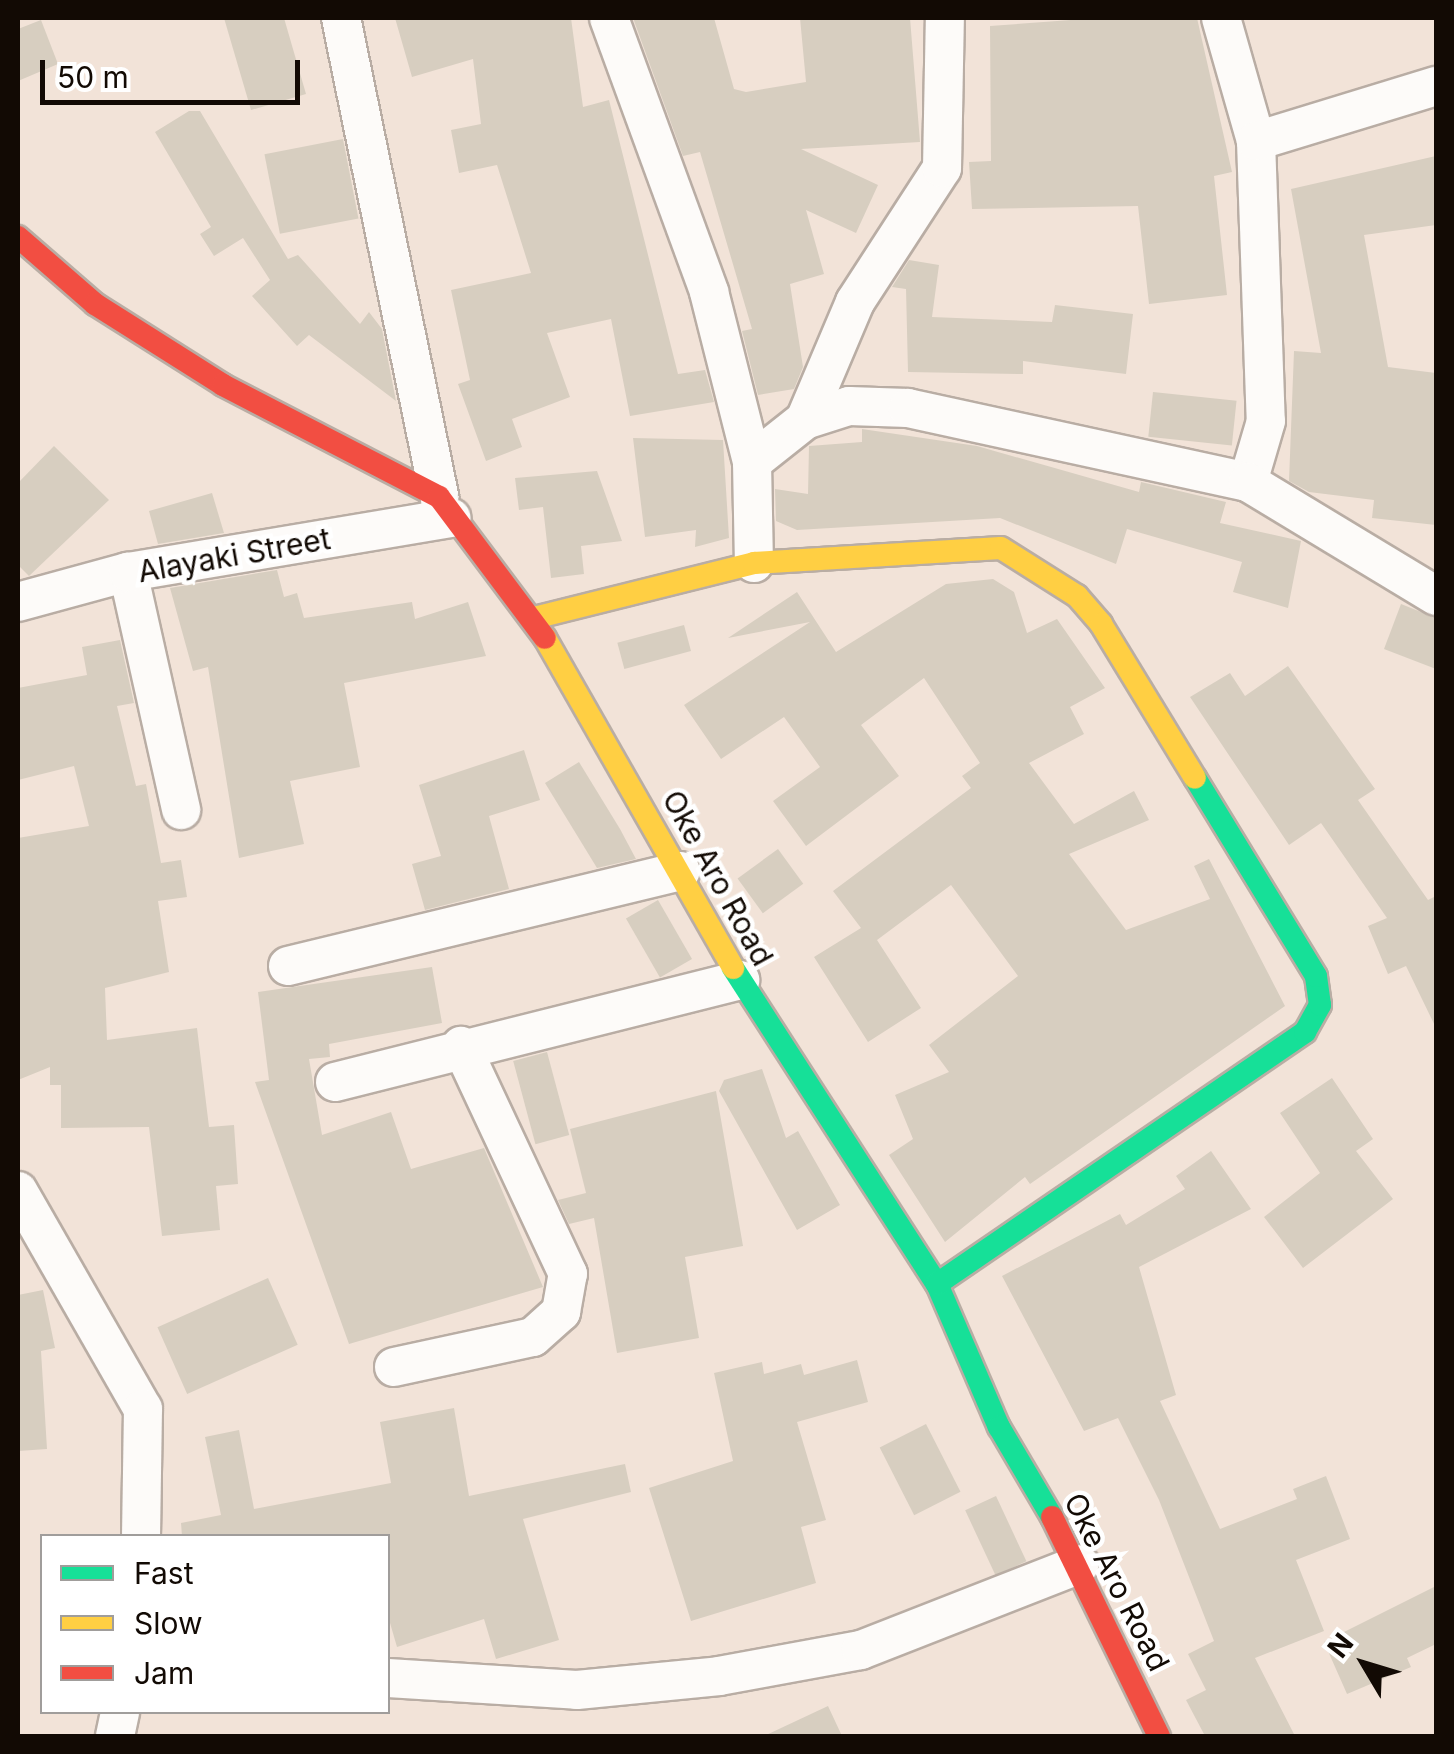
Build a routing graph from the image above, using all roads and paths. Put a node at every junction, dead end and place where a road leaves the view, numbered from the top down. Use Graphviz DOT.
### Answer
graph roads {
  1 [pos="342,18"];
  2 [pos="609,18"];
  3 [pos="945,18"];
  4 [pos="1222,18"];
  5 [pos="1436,86"];
  6 [pos="1256,141"];
  7 [pos="18,237"];
  8 [pos="805,420"];
  9 [pos="752,462"];
  10 [pos="1248,482"];
  11 [pos="445,507"];
  12 [pos="754,562"];
  13 [pos="128,572"];
  14 [pos="1436,596"];
  15 [pos="18,602"];
  16 [pos="534,618"];
  17 [pos="181,810"];
  18 [pos="681,871"];
  19 [pos="288,966"];
  20 [pos="740,980"];
  21 [pos="461,1046"];
  22 [pos="336,1082"];
  23 [pos="18,1192"];
  24 [pos="937,1284"];
  25 [pos="394,1367"];
  26 [pos="141,1534"];
  27 [pos="1080,1564"];
  28 [pos="390,1678"];
  29 [pos="1159,1736"];
  1 -- 11 [label="street"];
  2 -- 9 [label="street"];
  3 -- 8 [label="street"];
  4 -- 6 [label="street"];
  5 -- 6 [label="street"];
  6 -- 10 [label="street"];
  7 -- 11 [label="main road, Oke Aro Road"];
  8 -- 9 [label="street"];
  8 -- 10 [label="street"];
  9 -- 12 [label="street"];
  10 -- 14 [label="street"];
  11 -- 13 [label="street, Alayaki Street"];
  11 -- 16 [label="main road, Oke Aro Road"];
  12 -- 16 [label="main road"];
  12 -- 24 [label="main road"];
  13 -- 15 [label="street, Alayaki Street"];
  13 -- 17 [label="street"];
  16 -- 18 [label="main road, Oke Aro Road"];
  18 -- 19 [label="street"];
  18 -- 20 [label="main road, Oke Aro Road"];
  20 -- 21 [label="street"];
  20 -- 24 [label="main road, Oke Aro Road"];
  21 -- 22 [label="street"];
  21 -- 25 [label="street"];
  23 -- 26 [label="street"];
  24 -- 27 [label="main road, Oke Aro Road"];
  27 -- 28 [label="street"];
  27 -- 29 [label="main road, Oke Aro Road"];
}
